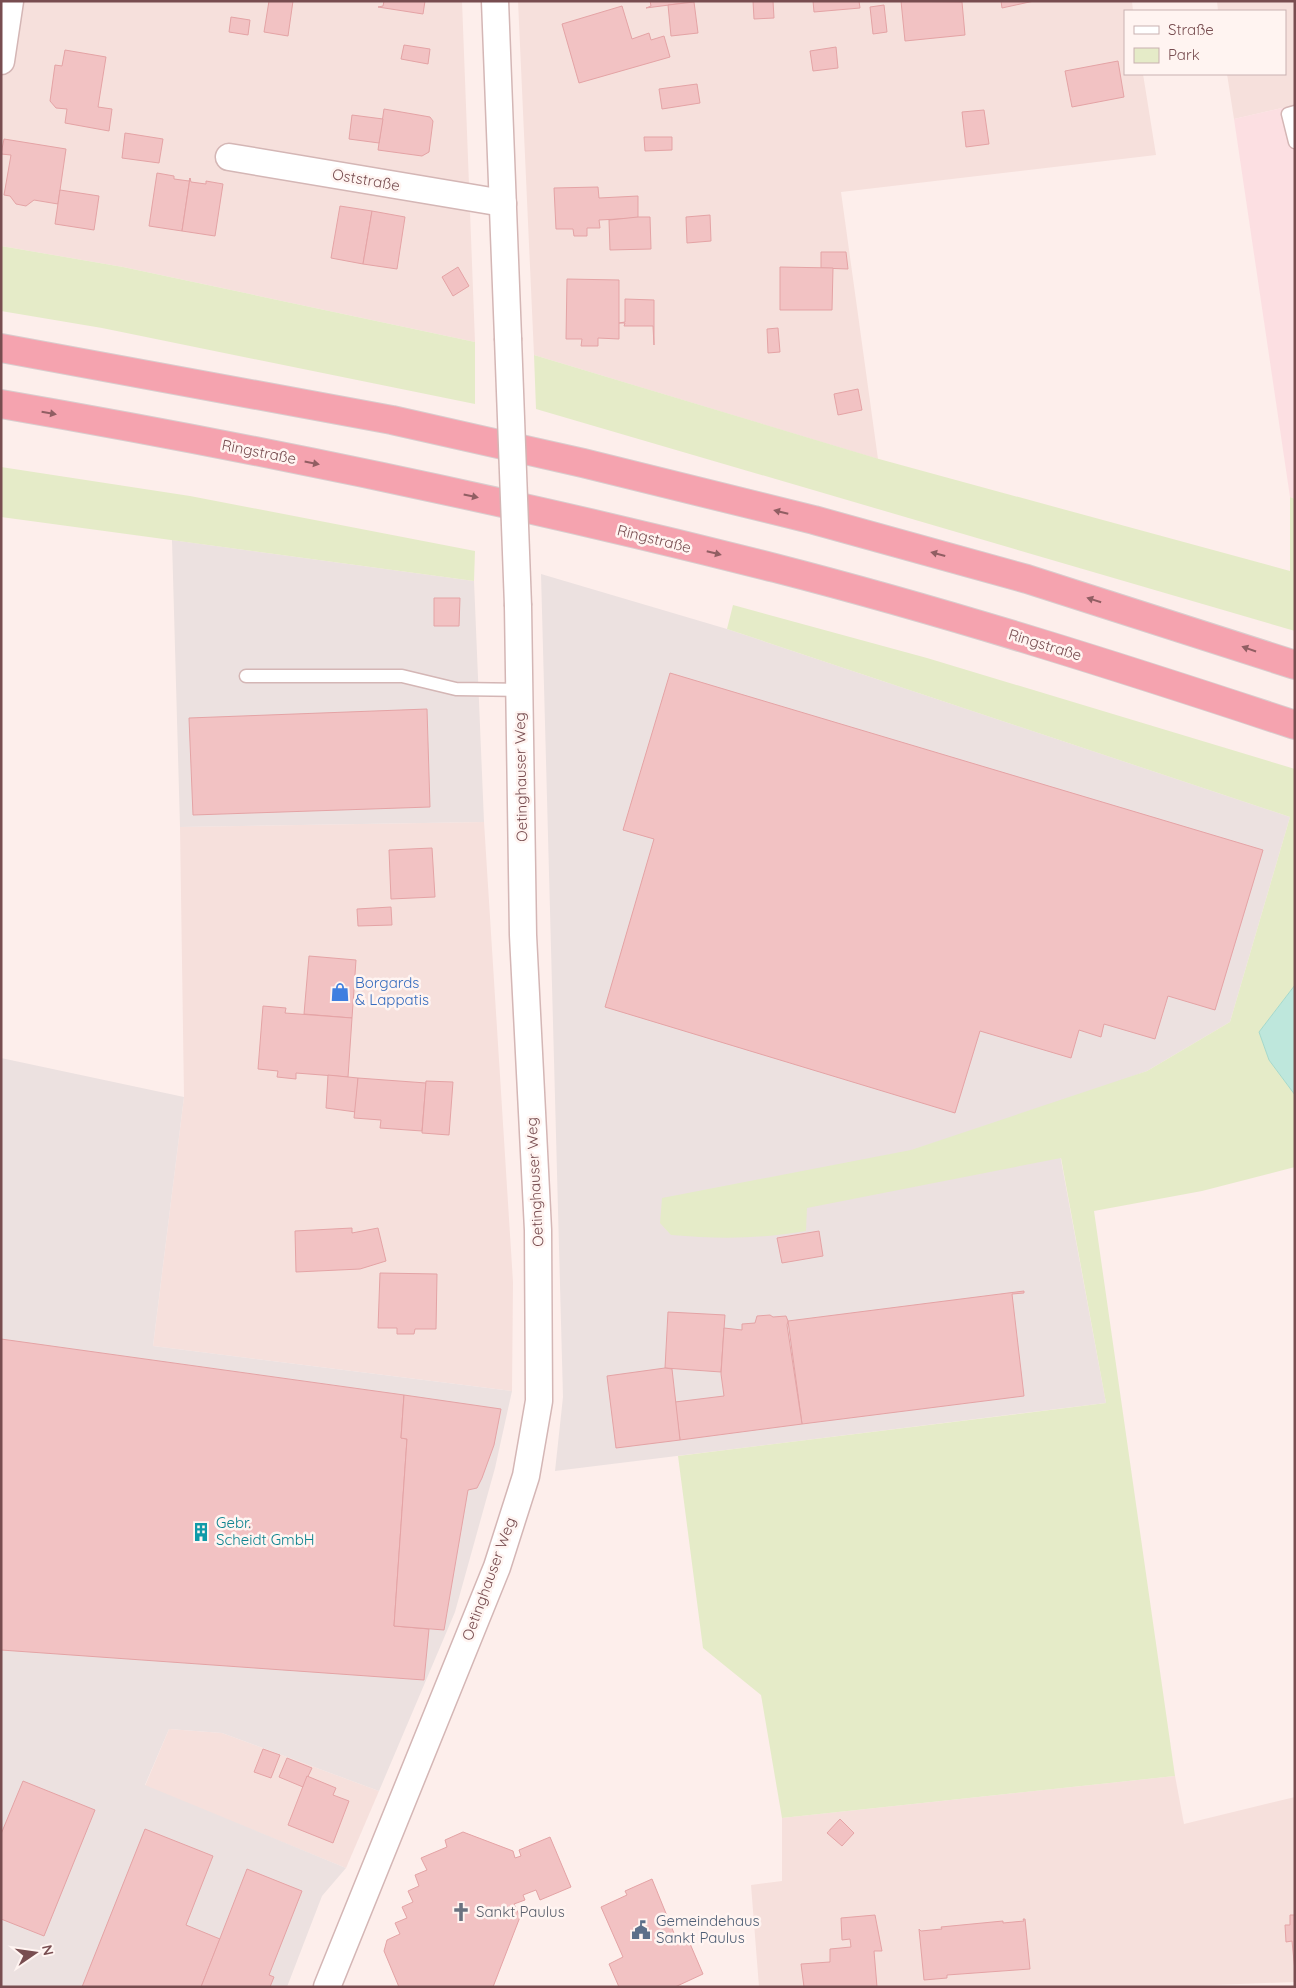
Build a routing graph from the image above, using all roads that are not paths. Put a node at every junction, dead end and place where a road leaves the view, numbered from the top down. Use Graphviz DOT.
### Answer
graph roads {
  1 [pos="10,1"];
  2 [pos="495,1"];
  3 [pos="1,61"];
  4 [pos="1295,112"];
  5 [pos="1295,142"];
  6 [pos="229,157"];
  7 [pos="503,204"];
  8 [pos="1,348"];
  9 [pos="1,404"];
  10 [pos="1295,665"];
  11 [pos="246,676"];
  12 [pos="519,690"];
  13 [pos="1295,725"];
  14 [pos="327,1987"];
  1 -- 3 [label="street"];
  2 -- 7 [label="street"];
  4 -- 5 [label="lane"];
  6 -- 7 [label="street, Oststraße"];
  7 -- 12 [label="street, Oetinghauser Weg, bridge"];
  10 -- 8 [label="highway, one-way"];
  9 -- 13 [label="highway, Ringstraße, one-way"];
  11 -- 12 [label="lane"];
  12 -- 14 [label="street, Oetinghauser Weg"];
}
